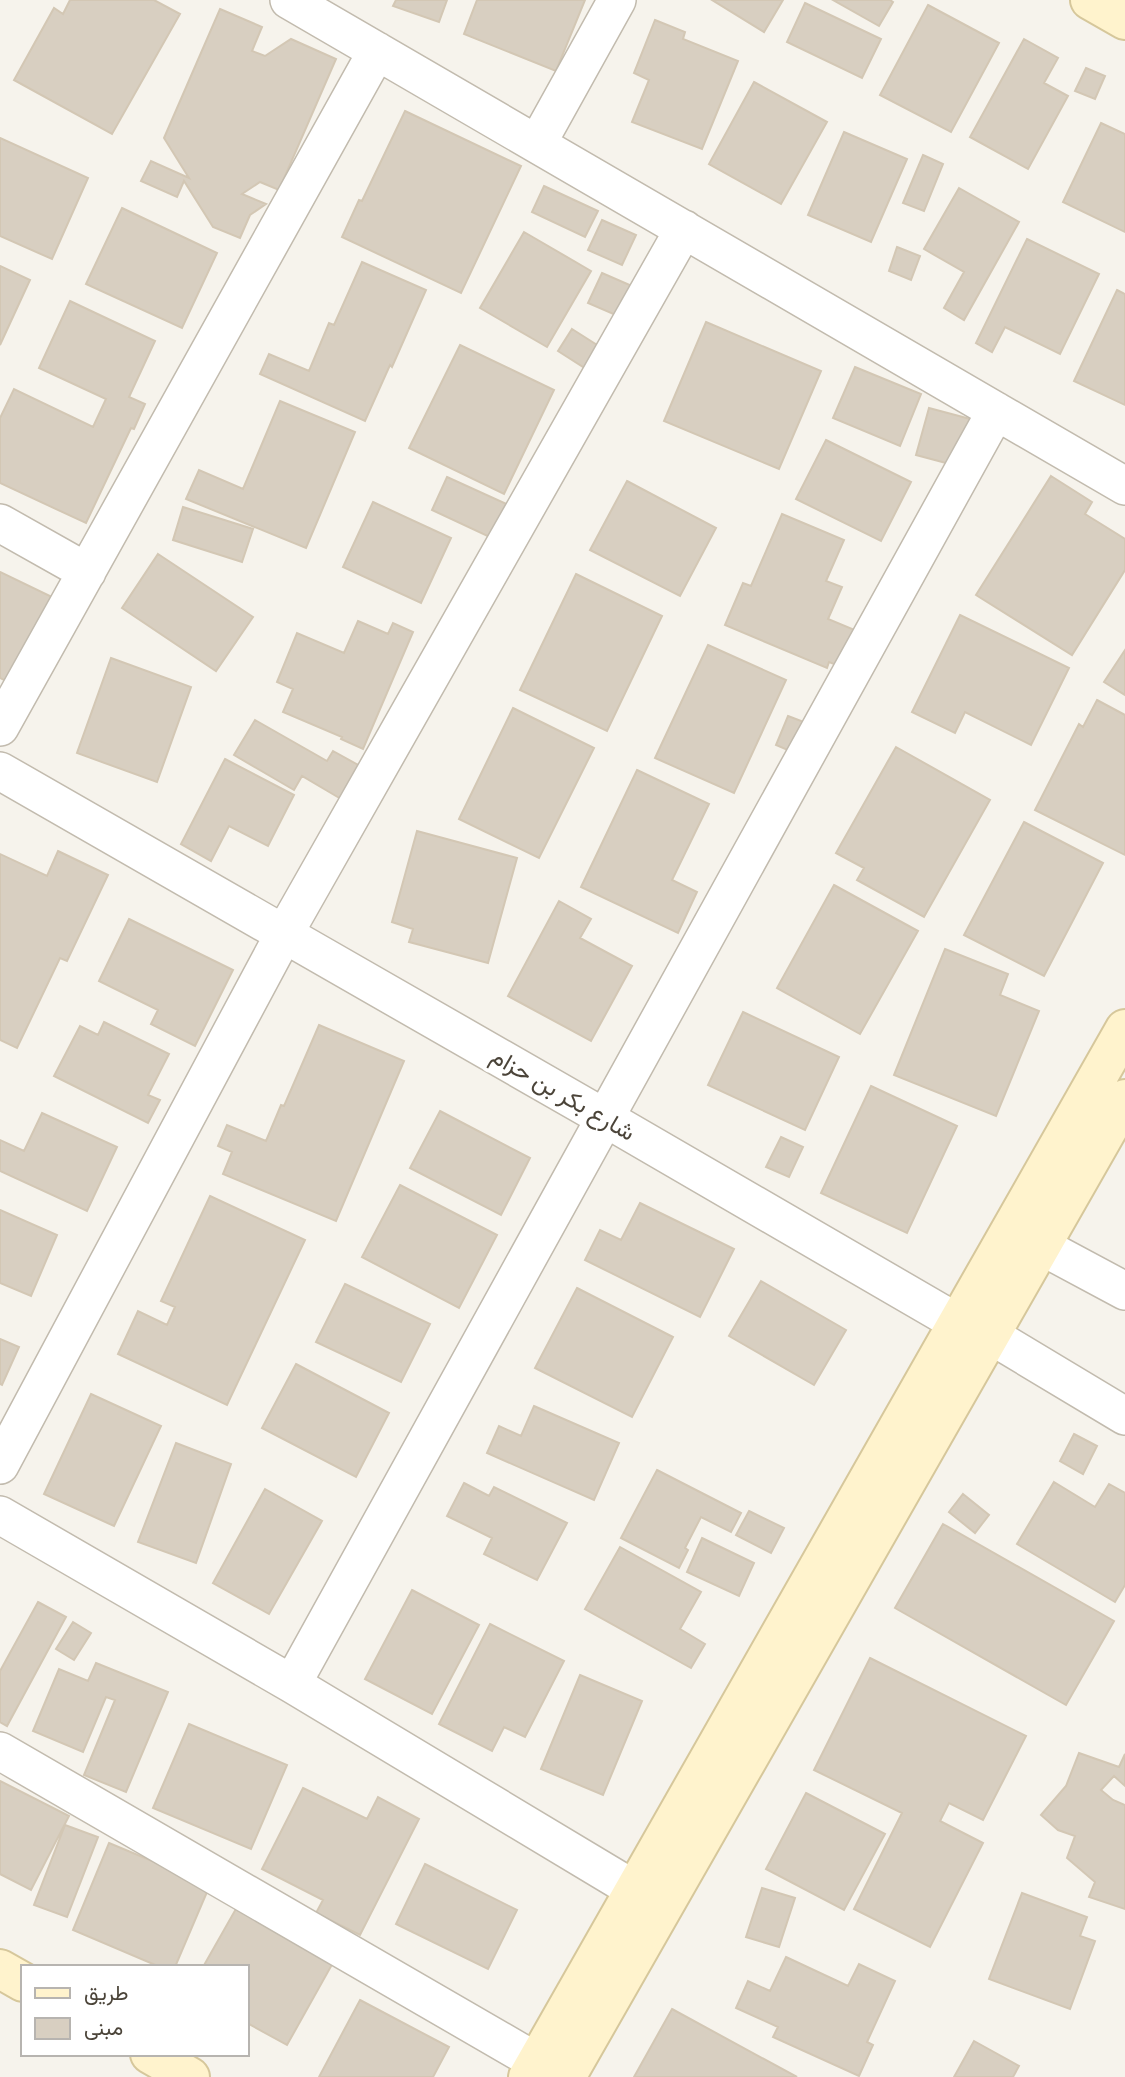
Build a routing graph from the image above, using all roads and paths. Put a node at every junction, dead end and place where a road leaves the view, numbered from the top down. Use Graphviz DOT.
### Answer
graph roads {
  1 [pos="289,0"];
  2 [pos="617,0"];
  3 [pos="1090,0"];
  4 [pos="1125,20"];
  5 [pos="377,51"];
  6 [pos="537,144"];
  7 [pos="684,229"];
  8 [pos="996,411"];
  9 [pos="1125,486"];
  10 [pos="0,523"];
  11 [pos="87,572"];
  12 [pos="0,727"];
  13 [pos="0,771"];
  14 [pos="284,934"];
  15 [pos="1125,1029"];
  16 [pos="1125,1099"];
  17 [pos="605,1118"];
  18 [pos="1041,1246"];
  19 [pos="1125,1291"];
  20 [pos="974,1329"];
  21 [pos="1125,1416"];
  22 [pos="0,1465"];
  23 [pos="0,1515"];
  24 [pos="292,1684"];
  25 [pos="0,1751"];
  26 [pos="635,1890"];
  27 [pos="0,1969"];
  28 [pos="21,1981"];
  29 [pos="153,2056"];
  30 [pos="544,2072"];
  31 [pos="190,2077"];
  1 -- 5 [label="street"];
  2 -- 6 [label="street"];
  3 -- 4 [label="street"];
  5 -- 6 [label="street"];
  5 -- 11 [label="street"];
  6 -- 7 [label="street"];
  7 -- 8 [label="street"];
  7 -- 14 [label="street"];
  8 -- 9 [label="street"];
  8 -- 17 [label="street"];
  10 -- 11 [label="street"];
  11 -- 12 [label="street"];
  13 -- 14 [label="street, شارع بكر بن حزام"];
  14 -- 17 [label="street, شارع بكر بن حزام"];
  14 -- 22 [label="street"];
  15 -- 20 [label="street"];
  16 -- 18 [label="street"];
  17 -- 20 [label="street, شارع بكر بن حزام"];
  17 -- 24 [label="street"];
  18 -- 19 [label="street"];
  18 -- 20 [label="street"];
  20 -- 21 [label="street, شارع بكر بن حزام"];
  20 -- 26 [label="street"];
  20 -- 30 [label="street"];
  23 -- 24 [label="street"];
  24 -- 26 [label="street"];
  25 -- 30 [label="street"];
  26 -- 30 [label="street"];
  27 -- 28 [label="street"];
  29 -- 31 [label="street"];
}
